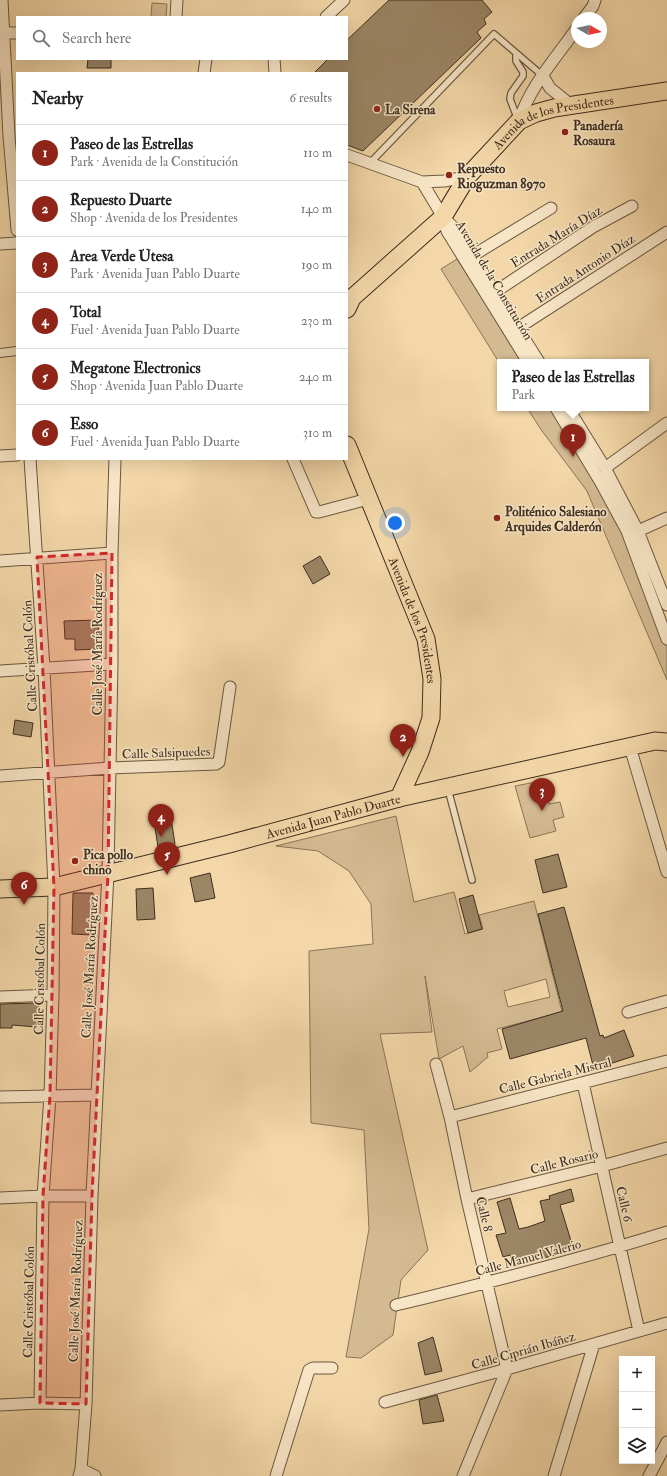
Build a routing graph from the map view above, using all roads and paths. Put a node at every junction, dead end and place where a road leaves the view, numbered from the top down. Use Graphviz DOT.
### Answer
graph roads {
  1 [pos="2,0"];
  2 [pos="177,0"];
  3 [pos="344,0"];
  4 [pos="595,0"];
  5 [pos="588,12"];
  6 [pos="176,16"];
  7 [pos="327,16"];
  8 [pos="2,33"];
  9 [pos="16,33"];
  10 [pos="571,36"];
  11 [pos="516,53"];
  12 [pos="206,60"];
  13 [pos="274,60"];
  14 [pos="204,72"];
  15 [pos="275,72"];
  16 [pos="543,76"];
  17 [pos="667,91"];
  18 [pos="571,105"];
  19 [pos="519,121"];
  20 [pos="9,136"];
  21 [pos="348,155"];
  22 [pos="369,163"];
  23 [pos="467,177"];
  24 [pos="422,182"];
  25 [pos="632,206"];
  26 [pos="552,208"];
  27 [pos="443,217"];
  28 [pos="16,218"];
  29 [pos="667,232"];
  30 [pos="16,243"];
  31 [pos="0,244"];
  32 [pos="472,256"];
  33 [pos="495,292"];
  34 [pos="348,302"];
  35 [pos="518,328"];
  36 [pos="16,351"];
  37 [pos="0,353"];
  38 [pos="526,359"];
  39 [pos="537,359"];
  40 [pos="558,411"];
  41 [pos="570,411"];
  42 [pos="667,423"];
  43 [pos="348,448"];
  44 [pos="16,455"];
  45 [pos="0,456"];
  46 [pos="30,460"];
  47 [pos="115,460"];
  48 [pos="293,460"];
  49 [pos="605,468"];
  50 [pos="368,499"];
  51 [pos="667,518"];
  52 [pos="638,531"];
  53 [pos="112,553"];
  54 [pos="37,558"];
  55 [pos="0,561"];
  56 [pos="667,605"];
  57 [pos="667,639"];
  58 [pos="112,664"];
  59 [pos="44,668"];
  60 [pos="0,671"];
  61 [pos="230,687"];
  62 [pos="663,740"];
  63 [pos="630,747"];
  64 [pos="110,768"];
  65 [pos="48,773"];
  66 [pos="0,776"];
  67 [pos="448,787"];
  68 [pos="399,798"];
  69 [pos="667,872"];
  70 [pos="108,873"];
  71 [pos="472,880"];
  72 [pos="54,887"];
  73 [pos="0,890"];
  74 [pos="53,995"];
  75 [pos="0,997"];
  76 [pos="667,1001"];
  77 [pos="628,1012"];
  78 [pos="667,1061"];
  79 [pos="436,1064"];
  80 [pos="583,1083"];
  81 [pos="96,1095"];
  82 [pos="50,1096"];
  83 [pos="0,1097"];
  84 [pos="450,1117"];
  85 [pos="667,1148"];
  86 [pos="602,1166"];
  87 [pos="43,1196"];
  88 [pos="92,1196"];
  89 [pos="0,1198"];
  90 [pos="467,1199"];
  91 [pos="667,1232"];
  92 [pos="620,1247"];
  93 [pos="486,1284"];
  94 [pos="396,1305"];
  95 [pos="667,1324"];
  96 [pos="640,1331"];
  97 [pos="594,1344"];
  98 [pos="332,1368"];
  99 [pos="507,1369"];
  100 [pos="385,1402"];
  101 [pos="40,1403"];
  102 [pos="86,1404"];
  103 [pos="0,1405"];
  104 [pos="667,1442"];
  105 [pos="80,1473"];
  106 [pos="95,1476"];
  107 [pos="276,1476"];
  108 [pos="464,1476"];
  109 [pos="554,1476"];
  110 [pos="649,1476"];
  1 -- 8 [label="street"];
  2 -- 6 [label="street"];
  3 -- 7 [label="street"];
  4 -- 5 [label="street"];
  8 -- 9 [label="street"];
  8 -- 20 [label="street"];
  10 -- 16 [label="street"];
  11 -- 16 [label="lane"];
  11 -- 19 [label="lane"];
  11 -- 22 [label="lane"];
  12 -- 14 [label="street"];
  13 -- 15 [label="street"];
  16 -- 18 [label="street"];
  16 -- 19 [label="street"];
  17 -- 18 [label="main road, Avenida de los Presidentes"];
  18 -- 19 [label="main road, Avenida de los Presidentes"];
  19 -- 23 [label="main road, Avenida de los Presidentes"];
  20 -- 28 [label="street"];
  21 -- 22 [label="street"];
  22 -- 24 [label="street"];
  23 -- 24 [label="street"];
  23 -- 27 [label="main road, Avenida de los Presidentes"];
  24 -- 27 [label="street"];
  25 -- 33 [label="street, Entrada María Díaz"];
  26 -- 32 [label="street"];
  27 -- 32 [label="street, Avenida de la Constitución"];
  27 -- 34 [label="main road, Avenida de los Presidentes"];
  27 -- 38 [label="street, Avenida de la Constitución"];
  29 -- 35 [label="street, Entrada Antonio Díaz"];
  30 -- 31 [label="street"];
  32 -- 33 [label="street, Avenida de la Constitución"];
  33 -- 35 [label="street, Avenida de la Constitución"];
  35 -- 39 [label="street, Avenida de la Constitución"];
  36 -- 37 [label="street"];
  40 -- 57 [label="street"];
  41 -- 49 [label="street"];
  42 -- 49 [label="street"];
  43 -- 50 [label="main road, Avenida de los Presidentes"];
  44 -- 45 [label="street"];
  46 -- 54 [label="street, Calle Cristóbal Colón"];
  47 -- 53 [label="street, Calle José María Rodríguez"];
  48 -- 50 [label="street"];
  49 -- 52 [label="street"];
  50 -- 68 [label="main road, Avenida de los Presidentes"];
  51 -- 52 [label="street"];
  52 -- 56 [label="street"];
  53 -- 54 [label="street"];
  53 -- 58 [label="street, Calle José María Rodríguez"];
  54 -- 55 [label="street"];
  54 -- 59 [label="street, Calle Cristóbal Colón"];
  58 -- 59 [label="street"];
  58 -- 64 [label="street, Calle José María Rodríguez"];
  59 -- 60 [label="street"];
  59 -- 65 [label="street, Calle Cristóbal Colón"];
  61 -- 64 [label="street, Calle Salsipuedes"];
  62 -- 63 [label="main road, Avenida Juan Pablo Duarte"];
  63 -- 67 [label="main road, Avenida Juan Pablo Duarte"];
  63 -- 69 [label="street"];
  64 -- 65 [label="street"];
  64 -- 70 [label="street, Calle José María Rodríguez"];
  65 -- 66 [label="street"];
  65 -- 72 [label="street, Calle Cristóbal Colón"];
  67 -- 68 [label="main road, Avenida Juan Pablo Duarte"];
  67 -- 71 [label="lane"];
  68 -- 70 [label="main road, Avenida Juan Pablo Duarte"];
  70 -- 72 [label="main road, Avenida Juan Pablo Duarte"];
  70 -- 81 [label="street, Calle José María Rodríguez"];
  72 -- 73 [label="main road, Avenida Juan Pablo Duarte"];
  72 -- 74 [label="street, Calle Cristóbal Colón"];
  74 -- 75 [label="street"];
  74 -- 82 [label="street, Calle Cristóbal Colón"];
  76 -- 77 [label="street"];
  78 -- 80 [label="street, Calle Gabriela Mistral"];
  79 -- 84 [label="street, Calle 8"];
  80 -- 84 [label="street, Calle Gabriela Mistral"];
  80 -- 86 [label="street, Calle 6"];
  81 -- 82 [label="street"];
  81 -- 88 [label="street, Calle José María Rodríguez"];
  82 -- 83 [label="street"];
  82 -- 87 [label="street, Calle Cristóbal Colón"];
  84 -- 90 [label="street, Calle 8"];
  85 -- 86 [label="street, Calle Rosario"];
  86 -- 90 [label="street, Calle Rosario"];
  86 -- 92 [label="street, Calle 6"];
  87 -- 88 [label="street"];
  87 -- 89 [label="street"];
  87 -- 101 [label="street, Calle Cristóbal Colón"];
  88 -- 102 [label="street, Calle José María Rodríguez"];
  90 -- 93 [label="street, Calle 8"];
  91 -- 92 [label="street, Calle Manuel Valerio"];
  92 -- 93 [label="street, Calle Manuel Valerio"];
  92 -- 96 [label="street, Calle 6"];
  93 -- 94 [label="street, Calle Manuel Valerio"];
  93 -- 99 [label="street, Calle 8"];
  95 -- 96 [label="street, Calle Ciprián Ibáñez"];
  96 -- 97 [label="street, Calle Ciprián Ibáñez"];
  97 -- 99 [label="street, Calle Ciprián Ibáñez"];
  97 -- 109 [label="street"];
  98 -- 107 [label="street"];
  99 -- 100 [label="street, Calle Ciprián Ibáñez"];
  99 -- 108 [label="street"];
  101 -- 102 [label="street"];
  101 -- 103 [label="street"];
  102 -- 105 [label="street, Calle José María Rodríguez"];
  104 -- 110 [label="street"];
  105 -- 106 [label="street"];
}
